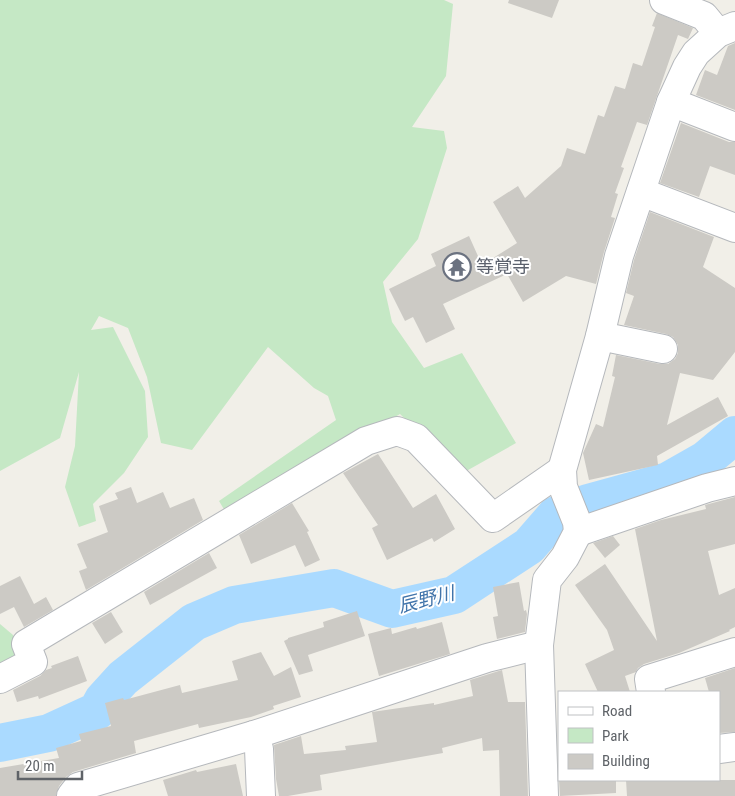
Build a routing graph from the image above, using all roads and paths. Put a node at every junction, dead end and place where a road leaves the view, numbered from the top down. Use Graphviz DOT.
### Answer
graph roads {
  1 [pos="664,0"];
  2 [pos="726,30"];
  3 [pos="671,102"];
  4 [pos="735,127"];
  5 [pos="641,192"];
  6 [pos="735,228"];
  7 [pos="600,336"];
  8 [pos="662,349"];
  9 [pos="562,478"];
  10 [pos="735,481"];
  11 [pos="578,527"];
  12 [pos="540,645"];
  13 [pos="735,652"];
  14 [pos="0,679"];
  15 [pos="652,691"];
  16 [pos="550,727"];
  17 [pos="254,735"];
  18 [pos="735,747"];
  19 [pos="720,749"];
  20 [pos="551,768"];
  21 [pos="71,796"];
  22 [pos="261,796"];
  23 [pos="544,796"];
  1 -- 2 [label="street"];
  2 -- 3 [label="street"];
  3 -- 4 [label="street"];
  3 -- 5 [label="street"];
  5 -- 6 [label="street"];
  5 -- 7 [label="street"];
  7 -- 8 [label="street"];
  7 -- 9 [label="street"];
  9 -- 11 [label="street"];
  9 -- 14 [label="street"];
  10 -- 11 [label="street"];
  11 -- 12 [label="street"];
  12 -- 16 [label="street"];
  12 -- 17 [label="street"];
  13 -- 15 [label="street"];
  16 -- 20 [label="street"];
  17 -- 21 [label="street"];
  17 -- 22 [label="street"];
  18 -- 19 [label="street"];
  20 -- 23 [label="street"];
}
